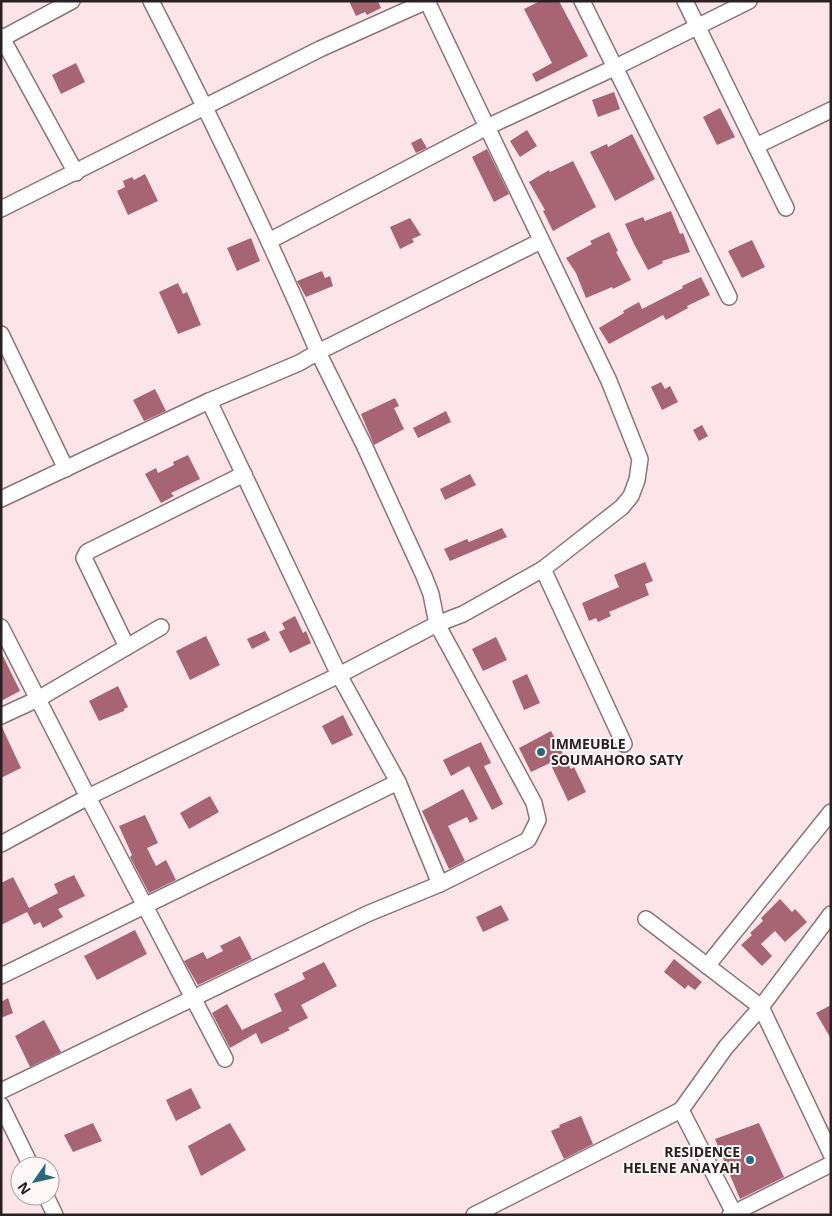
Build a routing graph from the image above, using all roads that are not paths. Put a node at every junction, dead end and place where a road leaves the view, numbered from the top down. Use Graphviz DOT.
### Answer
graph roads {
  1 [pos="72,1"];
  2 [pos="151,1"];
  3 [pos="427,1"];
  4 [pos="582,1"];
  5 [pos="685,1"];
  6 [pos="749,1"];
  7 [pos="698,26"];
  8 [pos="2,38"];
  9 [pos="616,67"];
  10 [pos="205,106"];
  11 [pos="831,110"];
  12 [pos="488,128"];
  13 [pos="756,146"];
  14 [pos="76,173"];
  15 [pos="786,208"];
  16 [pos="1,209"];
  17 [pos="541,241"];
  18 [pos="269,242"];
  19 [pos="730,297"];
  20 [pos="1,334"];
  21 [pos="318,352"];
  22 [pos="7,360"];
  23 [pos="209,401"];
  24 [pos="66,469"];
  25 [pos="244,474"];
  26 [pos="1,499"];
  27 [pos="543,569"];
  28 [pos="437,624"];
  29 [pos="161,627"];
  30 [pos="3,635"];
  31 [pos="127,647"];
  32 [pos="339,675"];
  33 [pos="38,699"];
  34 [pos="1,716"];
  35 [pos="624,744"];
  36 [pos="398,782"];
  37 [pos="88,797"];
  38 [pos="831,812"];
  39 [pos="1,844"];
  40 [pos="440,884"];
  41 [pos="144,904"];
  42 [pos="646,918"];
  43 [pos="829,923"];
  44 [pos="707,966"];
  45 [pos="1,976"];
  46 [pos="193,998"];
  47 [pos="761,1007"];
  48 [pos="225,1058"];
  49 [pos="1,1091"];
  50 [pos="1,1105"];
  51 [pos="681,1110"];
  52 [pos="831,1154"];
  53 [pos="26,1156"];
  54 [pos="831,1164"];
  55 [pos="733,1214"];
  56 [pos="474,1215"];
  1 -- 8 [label="street"];
  2 -- 10 [label="street"];
  3 -- 10 [label="street"];
  3 -- 12 [label="street"];
  4 -- 9 [label="street"];
  5 -- 7 [label="street"];
  6 -- 7 [label="street"];
  7 -- 9 [label="street"];
  7 -- 13 [label="street"];
  8 -- 14 [label="street"];
  9 -- 12 [label="street"];
  9 -- 19 [label="street"];
  10 -- 14 [label="street"];
  10 -- 18 [label="street"];
  11 -- 13 [label="street"];
  12 -- 17 [label="street"];
  12 -- 18 [label="street"];
  13 -- 15 [label="street"];
  14 -- 16 [label="street"];
  17 -- 21 [label="street"];
  17 -- 27 [label="street"];
  18 -- 21 [label="street"];
  20 -- 22 [label="street"];
  21 -- 23 [label="street"];
  21 -- 28 [label="street"];
  22 -- 24 [label="street"];
  23 -- 24 [label="street"];
  23 -- 25 [label="street"];
  24 -- 26 [label="street"];
  25 -- 31 [label="street"];
  25 -- 32 [label="street"];
  27 -- 28 [label="street"];
  27 -- 35 [label="street"];
  28 -- 32 [label="street"];
  28 -- 40 [label="street"];
  29 -- 31 [label="street"];
  30 -- 33 [label="street"];
  31 -- 33 [label="street"];
  32 -- 36 [label="street"];
  32 -- 37 [label="street"];
  33 -- 34 [label="street"];
  33 -- 37 [label="street"];
  36 -- 40 [label="street"];
  36 -- 41 [label="street"];
  37 -- 39 [label="street"];
  37 -- 41 [label="street"];
  38 -- 44 [label="street"];
  40 -- 46 [label="street"];
  41 -- 45 [label="street"];
  41 -- 46 [label="street"];
  42 -- 44 [label="street"];
  43 -- 47 [label="street"];
  44 -- 47 [label="street"];
  46 -- 48 [label="street"];
  46 -- 49 [label="street"];
  47 -- 51 [label="street"];
  47 -- 52 [label="street"];
  50 -- 53 [label="street"];
  51 -- 55 [label="street"];
  51 -- 56 [label="street"];
  54 -- 55 [label="street"];
}
